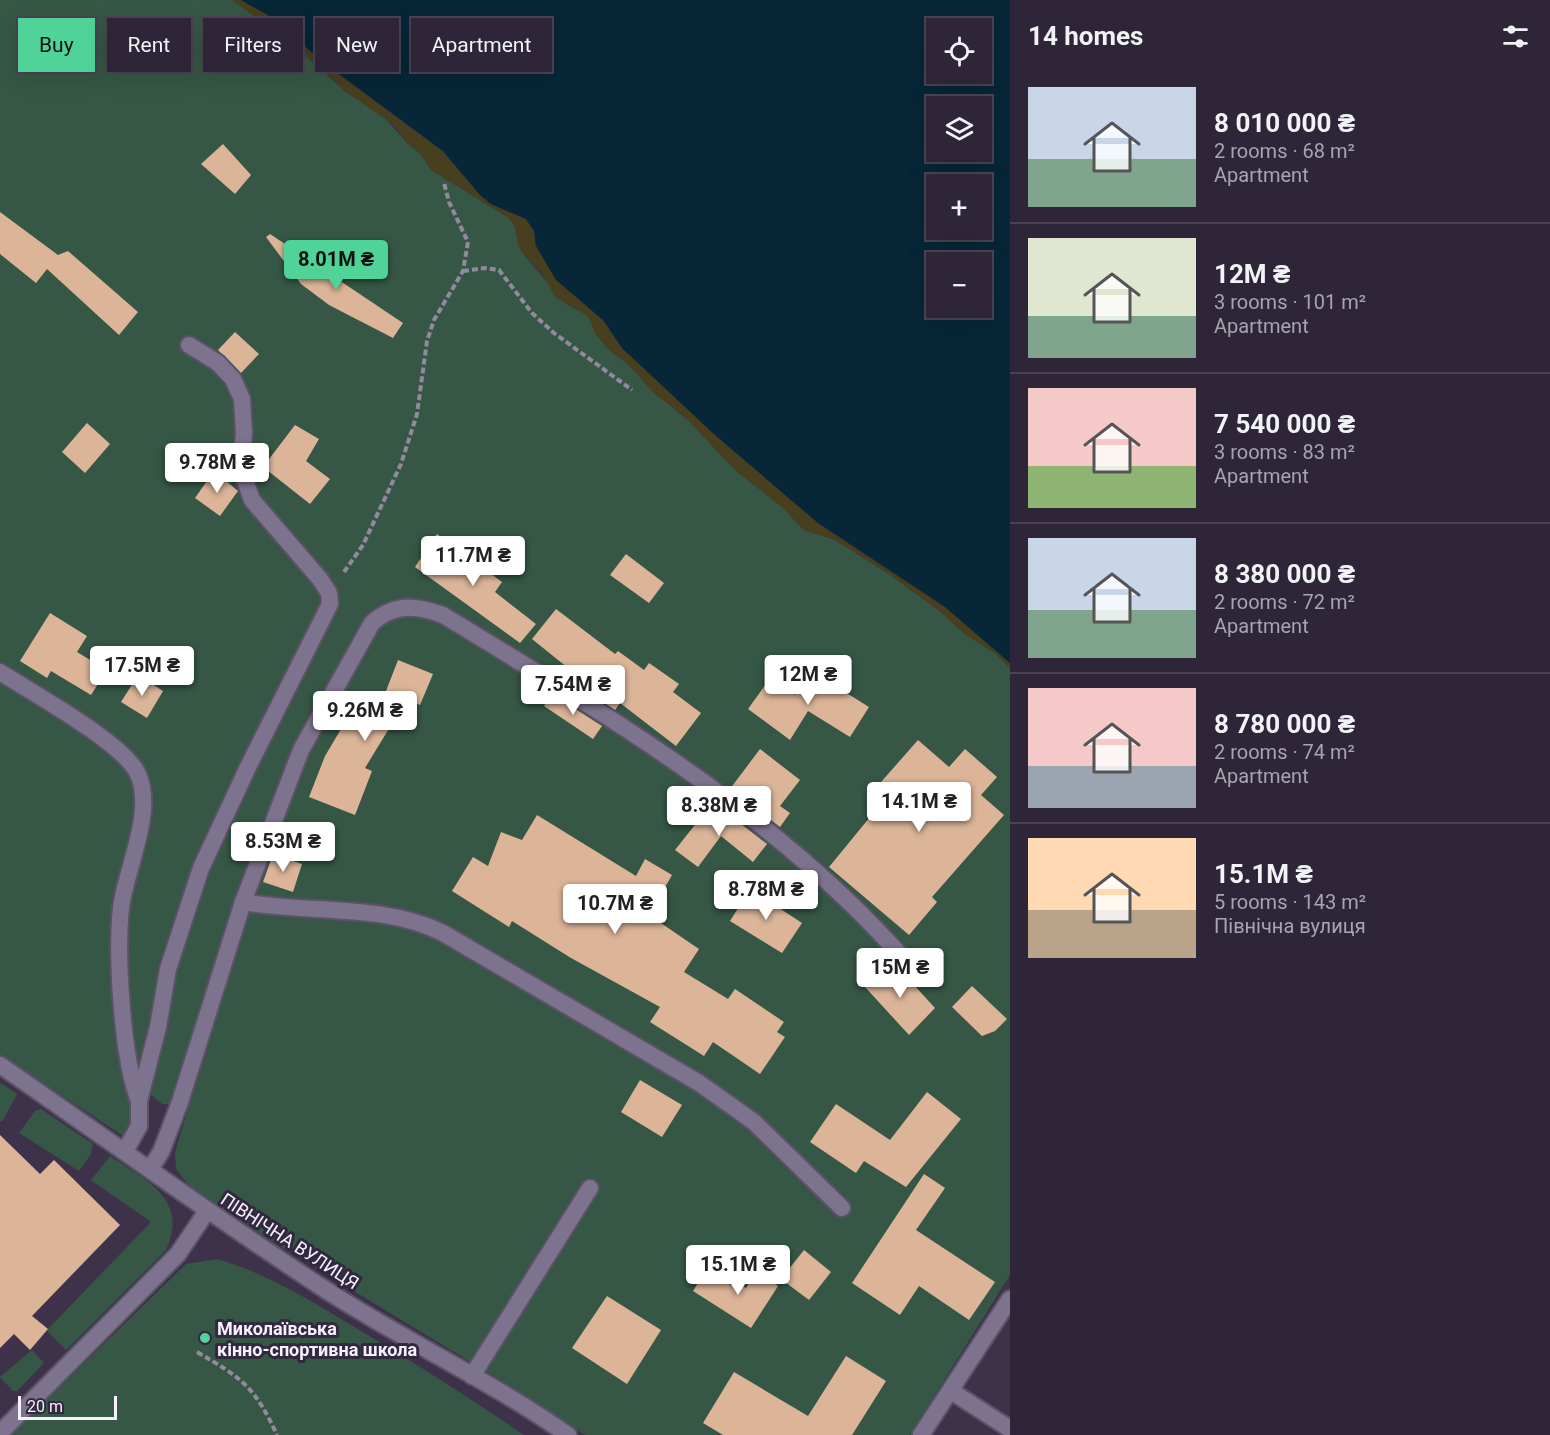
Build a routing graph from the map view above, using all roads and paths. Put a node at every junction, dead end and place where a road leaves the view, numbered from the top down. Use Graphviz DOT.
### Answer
graph roads {
  1 [pos="444,183"];
  2 [pos="463,271"];
  3 [pos="189,345"];
  4 [pos="632,390"];
  5 [pos="329,593"];
  6 [pos="0,672"];
  7 [pos="243,902"];
  8 [pos="908,964"];
  9 [pos="0,1065"];
  10 [pos="139,1101"];
  11 [pos="125,1151"];
  12 [pos="150,1169"];
  13 [pos="590,1188"];
  14 [pos="842,1208"];
  15 [pos="207,1211"];
  16 [pos="1010,1299"];
  17 [pos="197,1352"];
  18 [pos="472,1376"];
  19 [pos="951,1391"];
  20 [pos="1010,1429"];
  21 [pos="0,1433"];
  22 [pos="277,1435"];
  23 [pos="568,1435"];
  24 [pos="921,1435"];
  1 -- 2 [label="path"];
  2 -- 4 [label="path"];
  2 -- 5 [label="path"];
  3 -- 5 [label="street"];
  5 -- 10 [label="street"];
  6 -- 10 [label="street"];
  7 -- 8 [label="street"];
  7 -- 12 [label="street"];
  7 -- 14 [label="street"];
  9 -- 11 [label="street, ПІВНІЧНА ВУЛИЦЯ"];
  10 -- 11 [label="street"];
  11 -- 12 [label="street, ПІВНІЧНА ВУЛИЦЯ"];
  12 -- 15 [label="street, ПІВНІЧНА ВУЛИЦЯ"];
  13 -- 18 [label="street"];
  15 -- 18 [label="street, ПІВНІЧНА ВУЛИЦЯ"];
  15 -- 21 [label="street"];
  16 -- 19 [label="street"];
  17 -- 22 [label="path"];
  18 -- 23 [label="street, ПІВНІЧНА ВУЛИЦЯ"];
  19 -- 20 [label="street"];
  19 -- 24 [label="street"];
}
